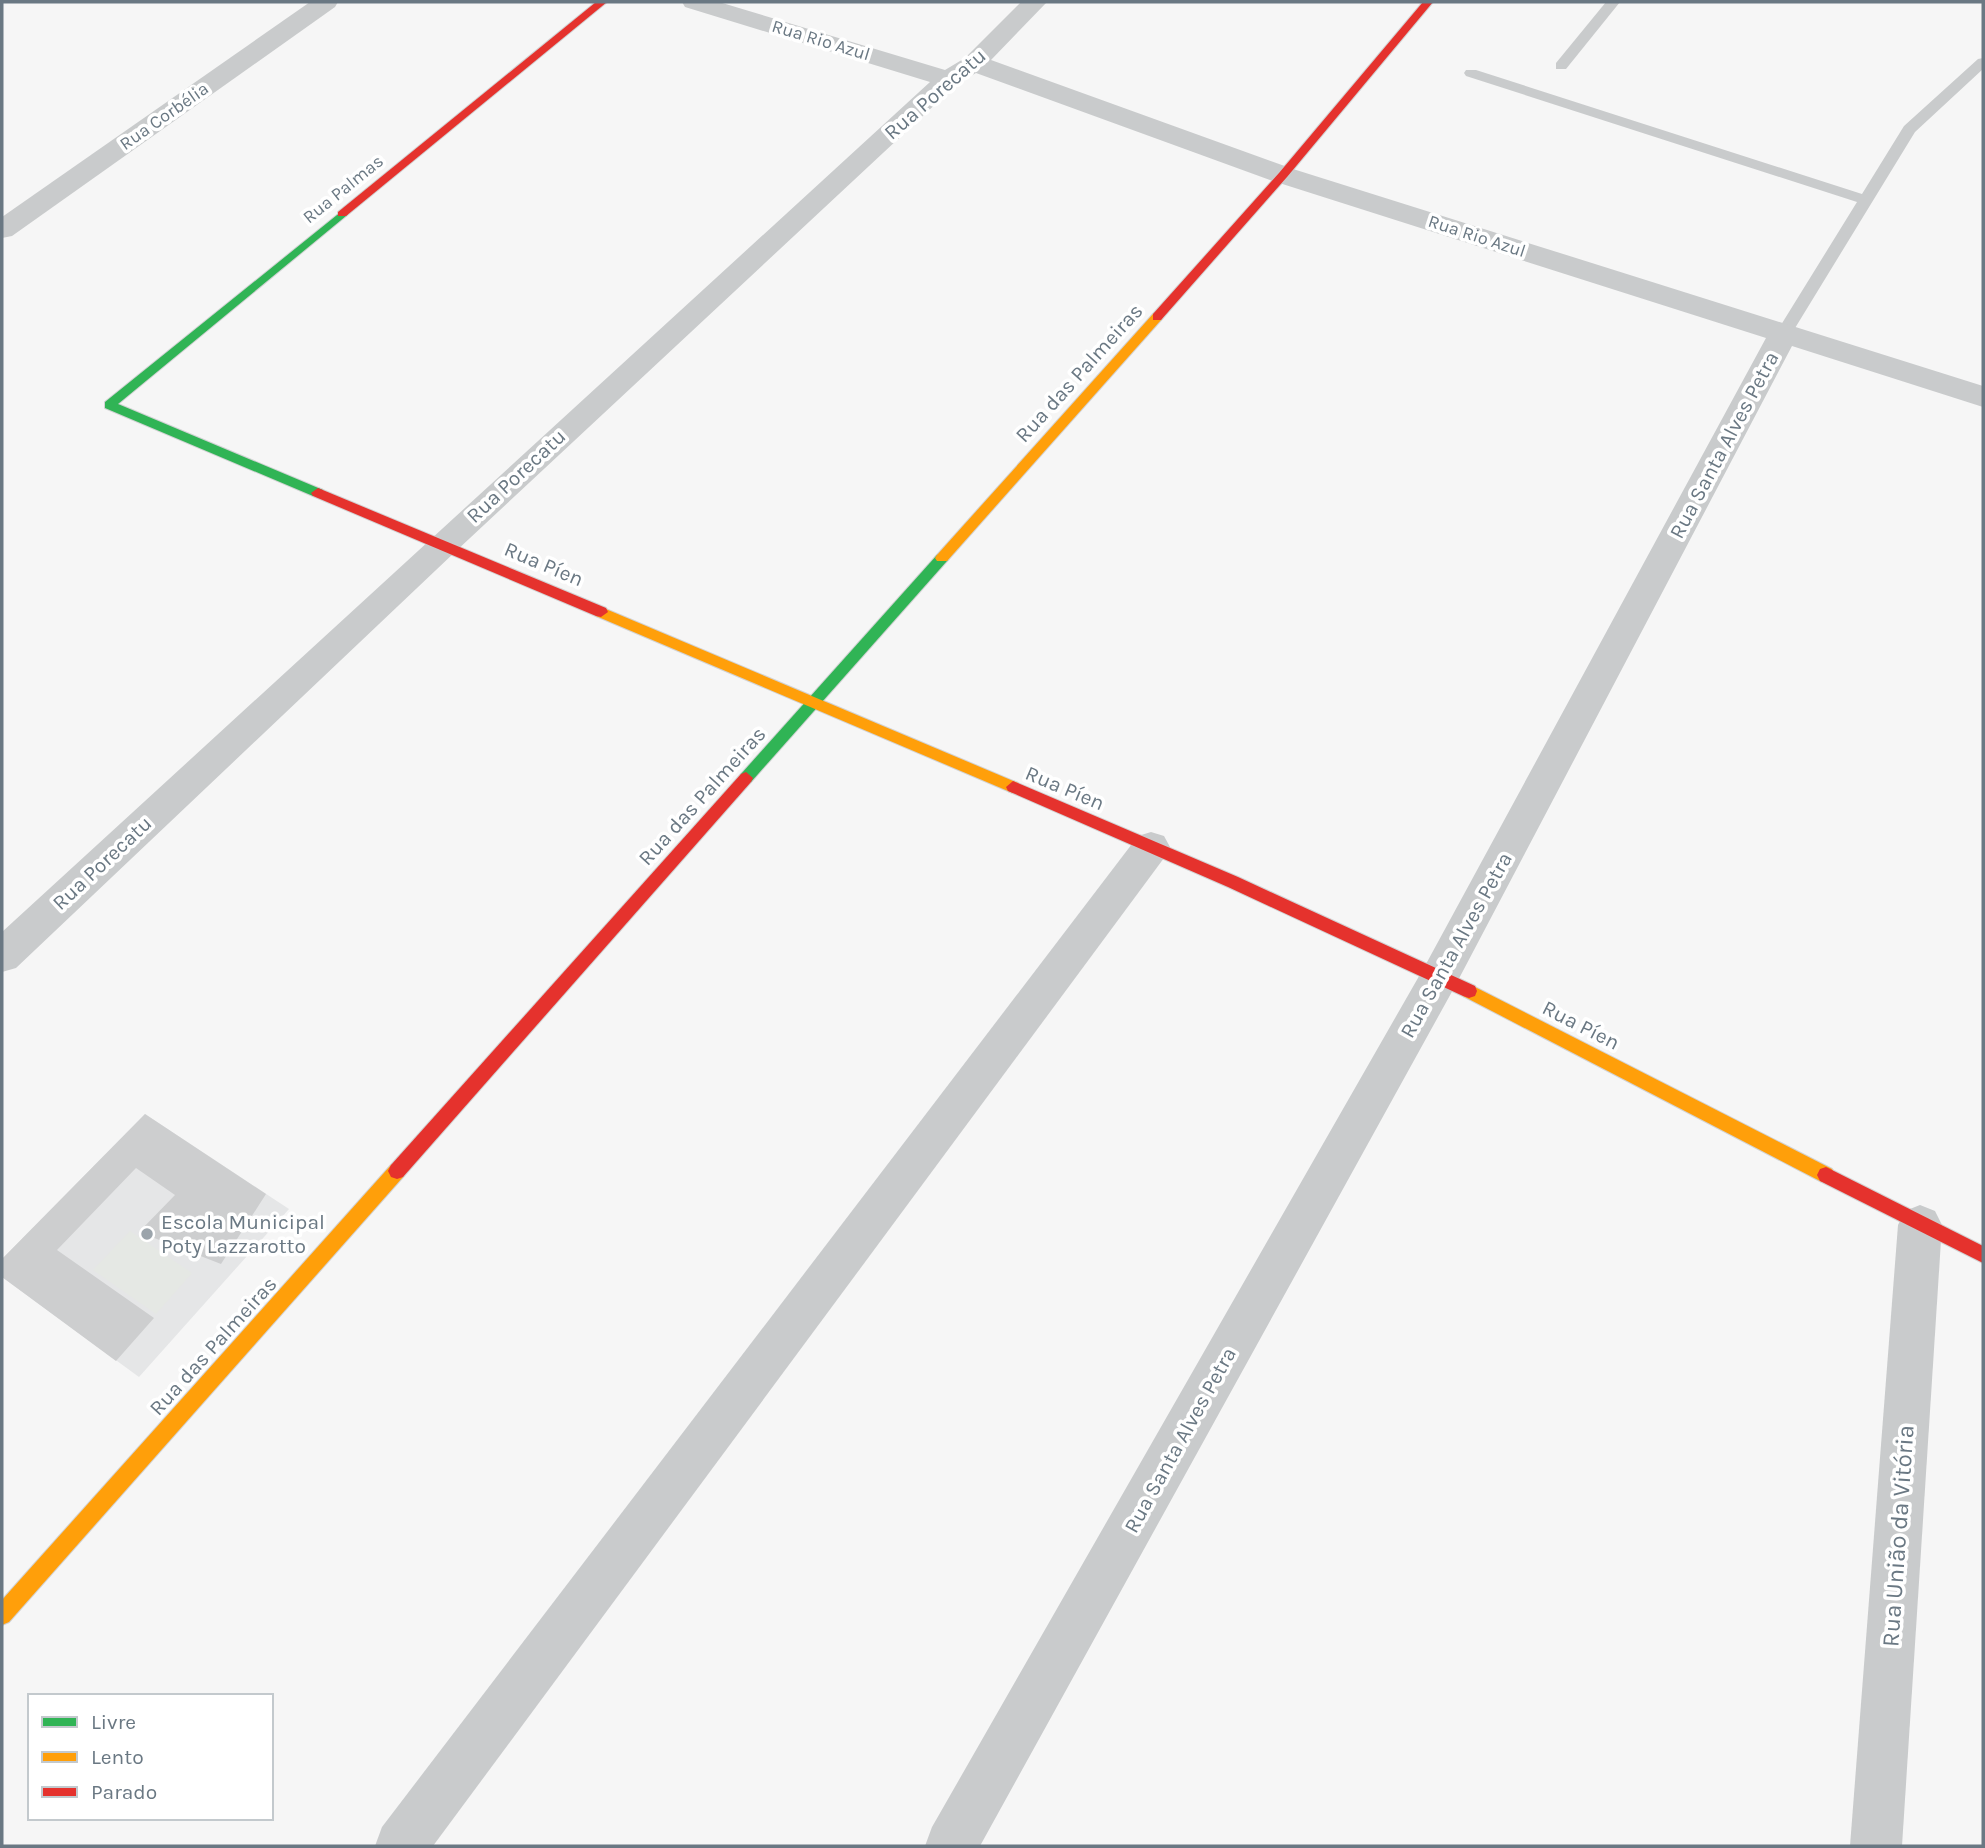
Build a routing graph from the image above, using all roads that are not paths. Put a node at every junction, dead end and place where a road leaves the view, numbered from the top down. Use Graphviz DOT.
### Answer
graph roads {
  1 [pos="326,2"];
  2 [pos="603,2"];
  3 [pos="694,2"];
  4 [pos="1035,2"];
  5 [pos="1428,2"];
  6 [pos="1613,2"];
  7 [pos="1983,62"];
  8 [pos="974,63"];
  9 [pos="1561,66"];
  10 [pos="1471,73"];
  11 [pos="948,79"];
  12 [pos="1283,175"];
  13 [pos="1866,200"];
  14 [pos="2,230"];
  15 [pos="1784,333"];
  16 [pos="1983,397"];
  17 [pos="109,405"];
  18 [pos="443,544"];
  19 [pos="814,702"];
  20 [pos="1151,847"];
  21 [pos="2,956"];
  22 [pos="1440,976"];
  23 [pos="1920,1225"];
  24 [pos="1983,1255"];
  25 [pos="2,1615"];
  26 [pos="401,1846"];
  27 [pos="951,1846"];
  28 [pos="1876,1846"];
  1 -- 14 [label="street, Rua Corbélia"];
  2 -- 17 [label="street, Rua Palmas"];
  3 -- 11 [label="street, Rua Rio Azul"];
  4 -- 8 [label="street, Rua Porecatu"];
  5 -- 12 [label="street, Rua das Palmeiras"];
  6 -- 9 [label="lane"];
  7 -- 13 [label="lane, Rua Santa Alves Petra"];
  8 -- 11 [label="street, Rua Porecatu"];
  8 -- 12 [label="street, Rua Rio Azul"];
  10 -- 13 [label="lane"];
  11 -- 18 [label="street, Rua Porecatu"];
  12 -- 15 [label="street, Rua Rio Azul"];
  12 -- 19 [label="street, Rua das Palmeiras"];
  13 -- 15 [label="lane, Rua Santa Alves Petra"];
  15 -- 16 [label="street, Rua Rio Azul"];
  15 -- 22 [label="street, Rua Santa Alves Petra"];
  17 -- 18 [label="street, Rua Píen"];
  18 -- 19 [label="street, Rua Píen"];
  18 -- 21 [label="street, Rua Porecatu"];
  19 -- 20 [label="street, Rua Píen"];
  19 -- 25 [label="street, Rua das Palmeiras"];
  20 -- 22 [label="street, Rua Píen"];
  20 -- 26 [label="street"];
  22 -- 23 [label="street, Rua Píen"];
  22 -- 27 [label="street, Rua Santa Alves Petra"];
  23 -- 24 [label="street, Rua Píen"];
  23 -- 28 [label="street, Rua União da Vitória"];
}
